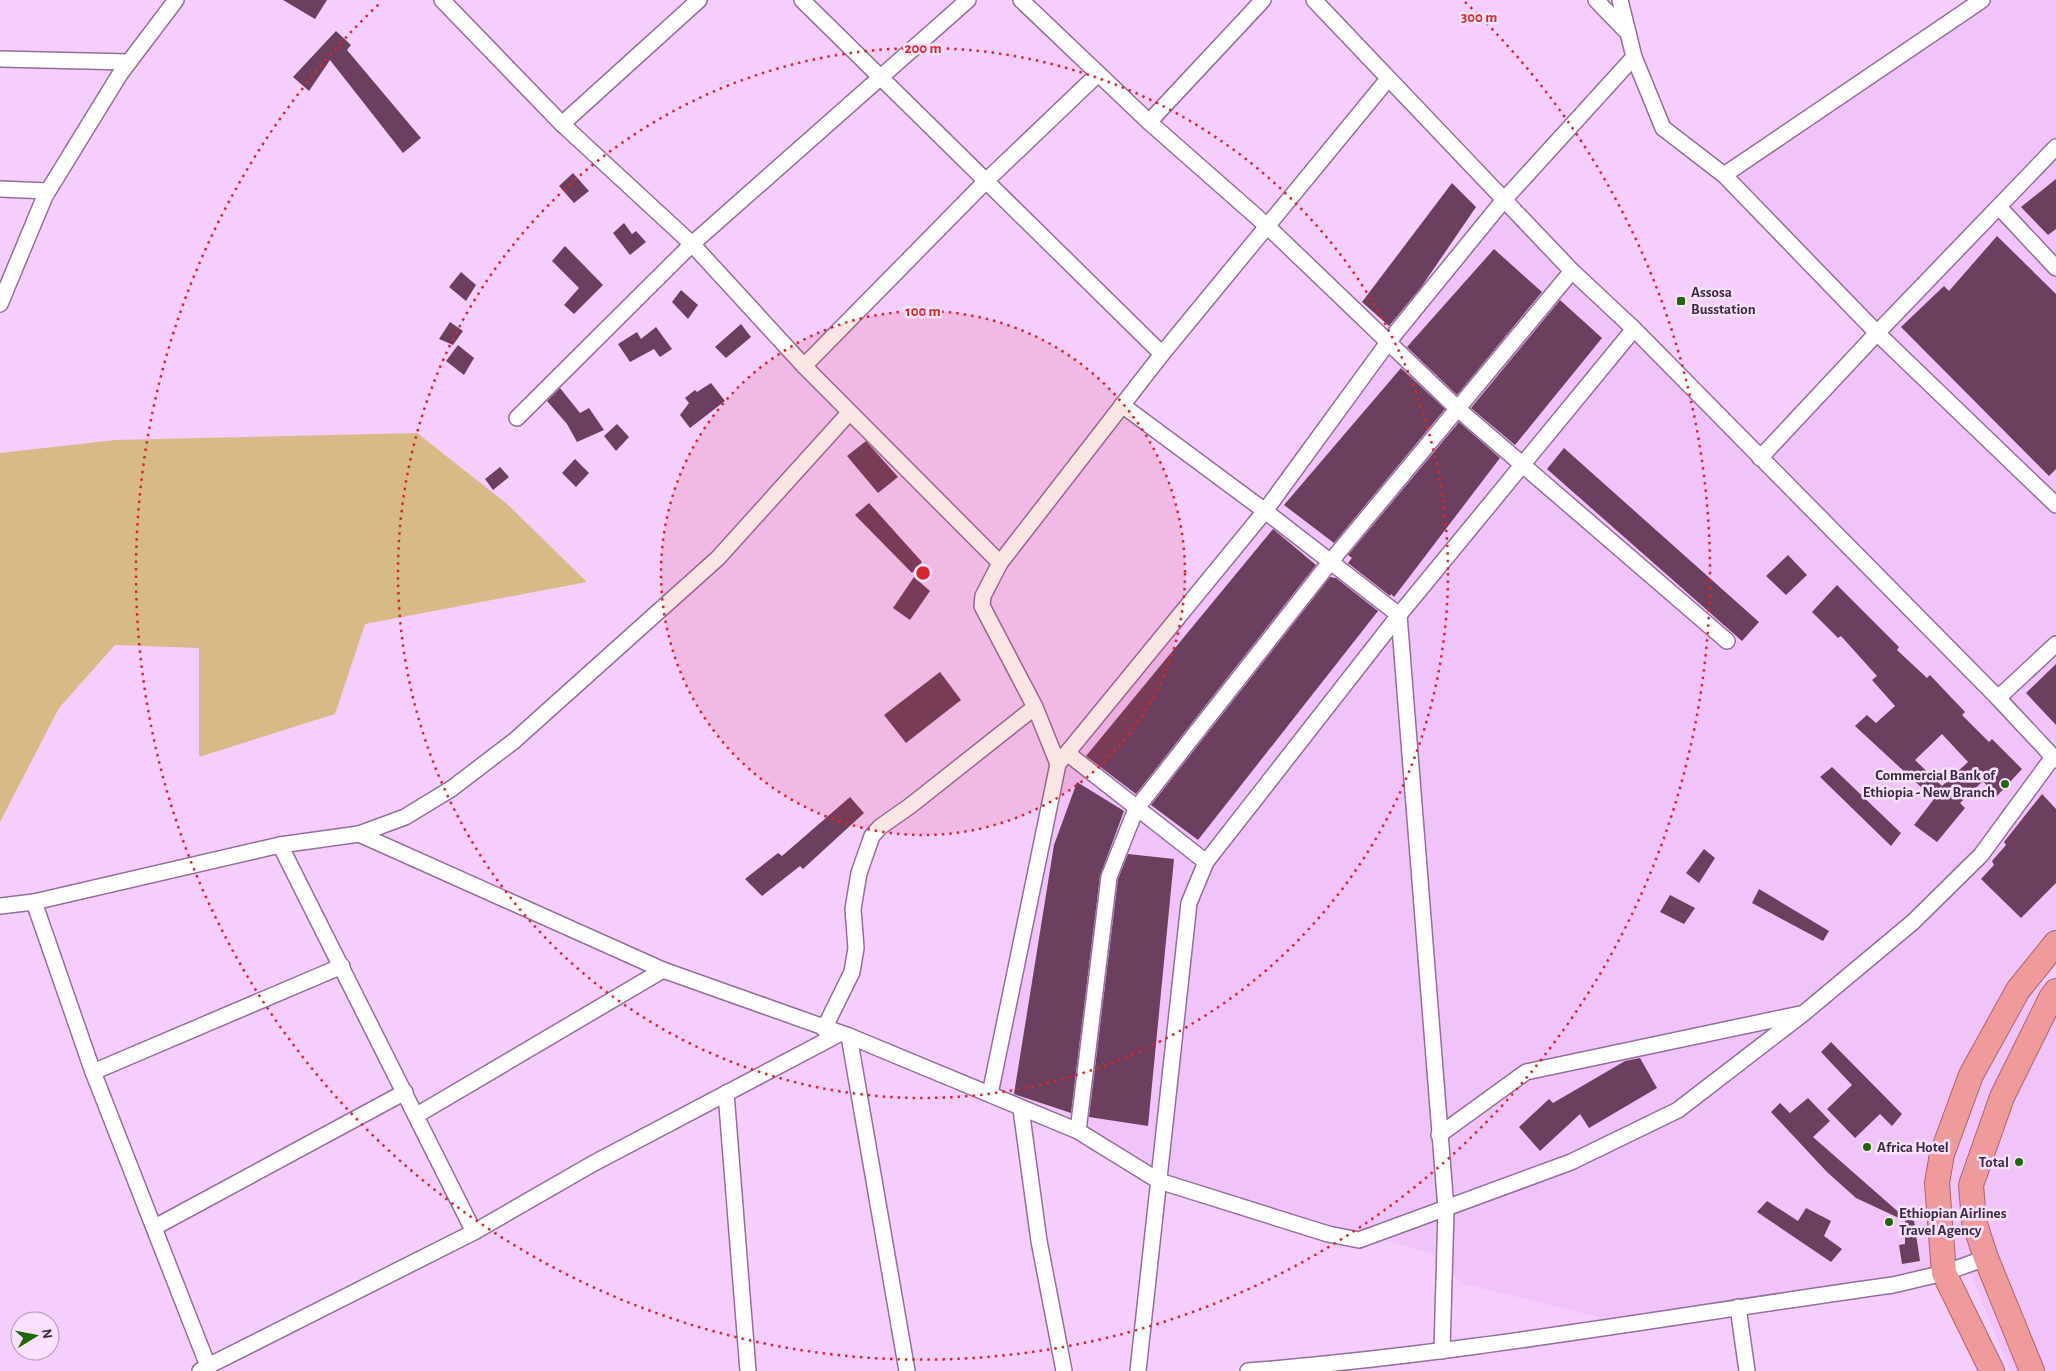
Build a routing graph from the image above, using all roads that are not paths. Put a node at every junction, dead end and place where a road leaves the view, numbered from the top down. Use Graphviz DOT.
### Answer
graph roads {
  1 [pos="176,0"];
  2 [pos="442,0"];
  3 [pos="699,0"];
  4 [pos="802,0"];
  5 [pos="968,0"];
  6 [pos="1021,0"];
  7 [pos="1263,0"];
  8 [pos="1314,0"];
  9 [pos="1596,0"];
  10 [pos="1620,0"];
  11 [pos="1982,0"];
  12 [pos="1628,33"];
  13 [pos="1634,57"];
  14 [pos="0,59"];
  15 [pos="129,62"];
  16 [pos="1098,74"];
  17 [pos="881,78"];
  18 [pos="1388,79"];
  19 [pos="1149,122"];
  20 [pos="562,124"];
  21 [pos="2056,147"];
  22 [pos="1724,176"];
  23 [pos="987,180"];
  24 [pos="0,189"];
  25 [pos="48,191"];
  26 [pos="1503,201"];
  27 [pos="1999,207"];
  28 [pos="1266,225"];
  29 [pos="692,244"];
  30 [pos="2056,268"];
  31 [pos="1572,272"];
  32 [pos="0,304"];
  33 [pos="1634,328"];
  34 [pos="1876,332"];
  35 [pos="1389,341"];
  36 [pos="1162,354"];
  37 [pos="804,366"];
  38 [pos="1122,405"];
  39 [pos="1459,410"];
  40 [pos="849,413"];
  41 [pos="517,418"];
  42 [pos="1760,458"];
  43 [pos="1521,464"];
  44 [pos="2053,496"];
  45 [pos="1265,511"];
  46 [pos="1331,561"];
  47 [pos="1000,563"];
  48 [pos="1399,615"];
  49 [pos="1727,641"];
  50 [pos="2056,644"];
  51 [pos="1998,698"];
  52 [pos="1035,708"];
  53 [pos="1062,759"];
  54 [pos="2055,759"];
  55 [pos="1136,809"];
  56 [pos="359,834"];
  57 [pos="280,845"];
  58 [pos="1206,862"];
  59 [pos="34,902"];
  60 [pos="0,906"];
  61 [pos="2056,943"];
  62 [pos="342,966"];
  63 [pos="663,970"];
  64 [pos="2054,999"];
  65 [pos="1804,1013"];
  66 [pos="824,1029"];
  67 [pos="844,1035"];
  68 [pos="93,1072"];
  69 [pos="405,1092"];
  70 [pos="726,1093"];
  71 [pos="990,1094"];
  72 [pos="1021,1108"];
  73 [pos="416,1115"];
  74 [pos="1078,1131"];
  75 [pos="1438,1135"];
  76 [pos="1159,1182"];
  77 [pos="1446,1209"];
  78 [pos="154,1226"];
  79 [pos="474,1232"];
  80 [pos="1986,1258"];
  81 [pos="1944,1273"];
  82 [pos="1738,1306"];
  83 [pos="1442,1351"];
  84 [pos="204,1368"];
  85 [pos="1332,1368"];
  86 [pos="748,1371"];
  87 [pos="907,1371"];
  88 [pos="1064,1371"];
  89 [pos="1138,1371"];
  90 [pos="1248,1371"];
  91 [pos="1747,1371"];
  92 [pos="1992,1371"];
  93 [pos="2032,1371"];
  1 -- 15 [label="street"];
  2 -- 20 [label="street"];
  3 -- 20 [label="street"];
  4 -- 17 [label="street"];
  5 -- 17 [label="street"];
  6 -- 16 [label="street"];
  7 -- 19 [label="street"];
  8 -- 18 [label="street"];
  9 -- 12 [label="street"];
  10 -- 12 [label="street"];
  11 -- 22 [label="street"];
  12 -- 13 [label="street"];
  13 -- 22 [label="street"];
  13 -- 26 [label="street"];
  14 -- 15 [label="street"];
  15 -- 25 [label="street"];
  16 -- 19 [label="street"];
  16 -- 23 [label="street"];
  17 -- 23 [label="street"];
  17 -- 29 [label="street"];
  18 -- 26 [label="street"];
  18 -- 28 [label="street"];
  19 -- 28 [label="street"];
  20 -- 29 [label="street"];
  21 -- 27 [label="street"];
  22 -- 34 [label="street"];
  23 -- 36 [label="street"];
  23 -- 37 [label="street"];
  24 -- 25 [label="street"];
  25 -- 32 [label="street"];
  26 -- 31 [label="street"];
  26 -- 35 [label="street"];
  27 -- 30 [label="street"];
  27 -- 34 [label="street"];
  28 -- 35 [label="street"];
  28 -- 36 [label="street"];
  29 -- 37 [label="street"];
  29 -- 41 [label="street"];
  31 -- 33 [label="street"];
  31 -- 39 [label="street"];
  33 -- 42 [label="street"];
  33 -- 43 [label="street"];
  34 -- 42 [label="street"];
  34 -- 44 [label="street"];
  35 -- 39 [label="street"];
  35 -- 45 [label="street"];
  36 -- 38 [label="street"];
  37 -- 40 [label="street"];
  38 -- 45 [label="street"];
  38 -- 47 [label="street"];
  39 -- 43 [label="street"];
  39 -- 46 [label="street"];
  40 -- 47 [label="street"];
  40 -- 56 [label="street"];
  42 -- 51 [label="street"];
  43 -- 48 [label="street"];
  43 -- 49 [label="street"];
  45 -- 46 [label="street"];
  45 -- 53 [label="street"];
  46 -- 48 [label="street"];
  46 -- 55 [label="street"];
  47 -- 52 [label="street"];
  48 -- 58 [label="street"];
  48 -- 75 [label="street"];
  50 -- 51 [label="street"];
  51 -- 54 [label="street"];
  52 -- 53 [label="street"];
  52 -- 66 [label="street"];
  53 -- 55 [label="street"];
  53 -- 71 [label="street"];
  54 -- 65 [label="street"];
  55 -- 58 [label="street"];
  55 -- 74 [label="street"];
  56 -- 57 [label="street"];
  56 -- 63 [label="street"];
  57 -- 59 [label="street"];
  57 -- 62 [label="street"];
  58 -- 76 [label="street"];
  59 -- 60 [label="street"];
  59 -- 68 [label="street"];
  61 -- 81 [label="highway"];
  62 -- 68 [label="street"];
  62 -- 69 [label="street"];
  63 -- 66 [label="street"];
  63 -- 73 [label="street"];
  64 -- 80 [label="highway"];
  65 -- 75 [label="street"];
  65 -- 77 [label="street"];
  66 -- 67 [label="street"];
  67 -- 70 [label="street"];
  67 -- 71 [label="street"];
  67 -- 87 [label="street"];
  68 -- 78 [label="street"];
  69 -- 73 [label="street"];
  69 -- 78 [label="street"];
  70 -- 79 [label="street"];
  70 -- 86 [label="street"];
  71 -- 72 [label="street"];
  72 -- 74 [label="street"];
  72 -- 88 [label="street"];
  73 -- 79 [label="street"];
  74 -- 76 [label="street"];
  75 -- 77 [label="street"];
  76 -- 77 [label="street"];
  76 -- 89 [label="street"];
  77 -- 83 [label="street"];
  78 -- 84 [label="street"];
  79 -- 84 [label="street"];
  80 -- 81 [label="street"];
  80 -- 93 [label="highway"];
  81 -- 82 [label="street"];
  81 -- 92 [label="highway"];
  82 -- 83 [label="street"];
  82 -- 91 [label="street"];
  83 -- 85 [label="street"];
  85 -- 90 [label="street"];
}
